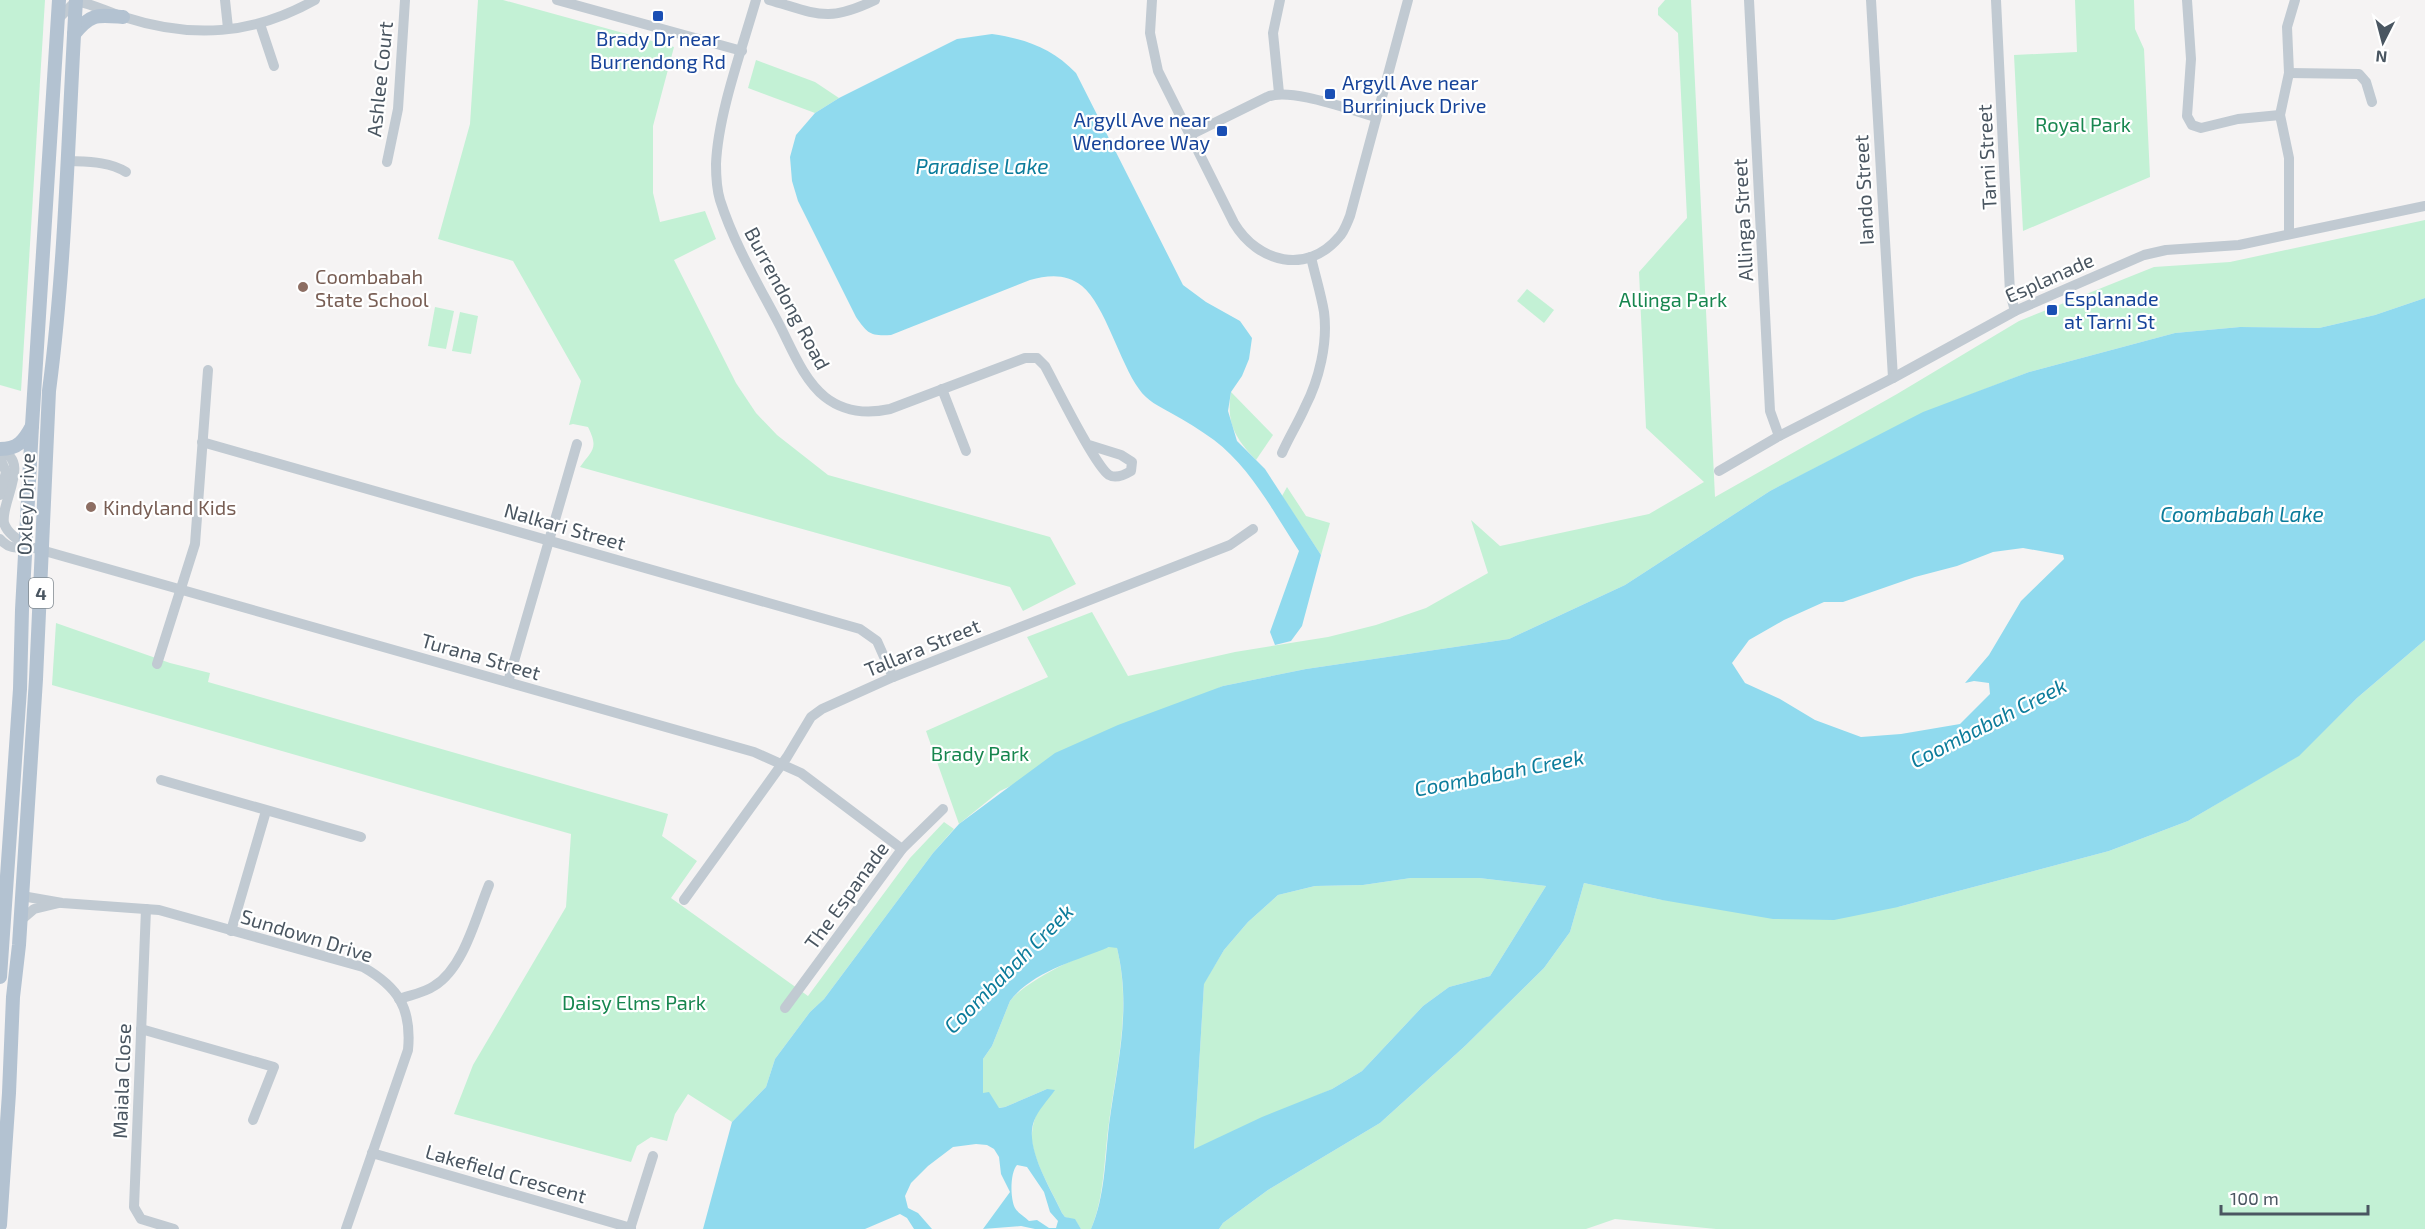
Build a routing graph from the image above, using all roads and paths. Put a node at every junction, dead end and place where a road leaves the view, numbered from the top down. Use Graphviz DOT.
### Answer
graph roads {
  1 [pos="59,0"];
  2 [pos="76,0"];
  3 [pos="225,0"];
  4 [pos="315,0"];
  5 [pos="405,0"];
  6 [pos="557,0"];
  7 [pos="756,0"];
  8 [pos="770,0"];
  9 [pos="875,0"];
  10 [pos="1151,0"];
  11 [pos="1280,0"];
  12 [pos="1408,0"];
  13 [pos="1749,0"];
  14 [pos="1871,0"];
  15 [pos="1996,0"];
  16 [pos="2187,0"];
  17 [pos="2295,0"];
  18 [pos="123,17"];
  19 [pos="58,19"];
  20 [pos="260,24"];
  21 [pos="228,28"];
  22 [pos="74,34"];
  23 [pos="741,51"];
  24 [pos="274,66"];
  25 [pos="2289,73"];
  26 [pos="1279,93"];
  27 [pos="2372,102"];
  28 [pos="2280,116"];
  29 [pos="1376,117"];
  30 [pos="1191,135"];
  31 [pos="67,161"];
  32 [pos="387,162"];
  33 [pos="126,172"];
  34 [pos="2425,206"];
  35 [pos="2289,234"];
  36 [pos="1311,257"];
  37 [pos="2015,311"];
  38 [pos="208,370"];
  39 [pos="1893,378"];
  40 [pos="942,389"];
  41 [pos="32,426"];
  42 [pos="1779,436"];
  43 [pos="202,442"];
  44 [pos="578,444"];
  45 [pos="1089,445"];
  46 [pos="0,450"];
  47 [pos="966,451"];
  48 [pos="1282,453"];
  49 [pos="0,458"];
  50 [pos="1719,471"];
  51 [pos="0,495"];
  52 [pos="1254,529"];
  53 [pos="0,539"];
  54 [pos="548,539"];
  55 [pos="27,546"];
  56 [pos="43,550"];
  57 [pos="181,589"];
  58 [pos="157,664"];
  59 [pos="893,677"];
  60 [pos="508,682"];
  61 [pos="781,763"];
  62 [pos="160,780"];
  63 [pos="943,809"];
  64 [pos="266,811"];
  65 [pos="361,837"];
  66 [pos="902,849"];
  67 [pos="489,885"];
  68 [pos="22,896"];
  69 [pos="684,900"];
  70 [pos="62,903"];
  71 [pos="146,909"];
  72 [pos="20,921"];
  73 [pos="231,931"];
  74 [pos="2,947"];
  75 [pos="0,977"];
  76 [pos="399,999"];
  77 [pos="785,1008"];
  78 [pos="141,1029"];
  79 [pos="254,1120"];
  80 [pos="372,1153"];
  81 [pos="653,1156"];
  82 [pos="2,1157"];
  83 [pos="0,1226"];
  84 [pos="174,1229"];
  85 [pos="346,1229"];
  86 [pos="631,1229"];
  1 -- 19 [label="main road, Oxley Drive / 4"];
  2 -- 18 [label="street"];
  2 -- 19 [label="street"];
  2 -- 22 [label="main road, Oxley Drive / 4"];
  3 -- 21 [label="street"];
  4 -- 20 [label="street"];
  5 -- 32 [label="street, Ashlee Court"];
  6 -- 23 [label="street"];
  7 -- 23 [label="street, Burrendong Road"];
  8 -- 9 [label="street"];
  10 -- 30 [label="street"];
  11 -- 26 [label="street"];
  12 -- 29 [label="street"];
  13 -- 42 [label="street, Allinga Street"];
  14 -- 39 [label="street, Iando Street"];
  15 -- 37 [label="street, Tarni Street"];
  16 -- 28 [label="street"];
  17 -- 25 [label="street"];
  18 -- 21 [label="street"];
  18 -- 22 [label="main road"];
  19 -- 41 [label="main road, Oxley Drive / 4"];
  20 -- 21 [label="street"];
  20 -- 24 [label="street"];
  22 -- 31 [label="main road, Oxley Drive / 4"];
  23 -- 40 [label="street, Burrendong Road"];
  25 -- 27 [label="street"];
  25 -- 28 [label="street"];
  26 -- 29 [label="street"];
  26 -- 30 [label="street"];
  28 -- 35 [label="street"];
  29 -- 36 [label="street"];
  30 -- 36 [label="street"];
  31 -- 33 [label="street"];
  31 -- 56 [label="main road, Oxley Drive / 4"];
  34 -- 35 [label="street, Esplanade"];
  35 -- 37 [label="street, Esplanade"];
  36 -- 48 [label="street"];
  37 -- 39 [label="street, Esplanade"];
  38 -- 43 [label="street"];
  39 -- 42 [label="street, Esplanade"];
  40 -- 45 [label="street, Burrendong Road"];
  40 -- 47 [label="street"];
  41 -- 46 [label="main road"];
  41 -- 55 [label="main road, Oxley Drive / 4"];
  42 -- 50 [label="street, Esplanade"];
  43 -- 54 [label="street, Nalkari Street"];
  43 -- 57 [label="street"];
  44 -- 54 [label="street"];
  46 -- 55 [label="street"];
  49 -- 51 [label="street"];
  52 -- 59 [label="street, Tallara Street"];
  53 -- 55 [label="street, Turana Street"];
  54 -- 59 [label="street, Nalkari Street"];
  54 -- 60 [label="street"];
  55 -- 56 [label="street, Turana Street"];
  55 -- 74 [label="main road, Oxley Drive / 4"];
  56 -- 57 [label="street, Turana Street"];
  56 -- 68 [label="main road, Oxley Drive / 4"];
  57 -- 58 [label="street"];
  57 -- 60 [label="street, Turana Street"];
  59 -- 61 [label="street, Tallara Street"];
  60 -- 61 [label="street, Turana Street"];
  61 -- 66 [label="street, Turana Street"];
  61 -- 69 [label="street, Tallara Street"];
  62 -- 64 [label="street"];
  63 -- 66 [label="street, The Espanade"];
  64 -- 65 [label="street"];
  64 -- 73 [label="street"];
  66 -- 77 [label="street, The Espanade"];
  67 -- 76 [label="street"];
  68 -- 70 [label="street, Sundown Drive"];
  68 -- 72 [label="main road, Oxley Drive / 4"];
  68 -- 74 [label="main road"];
  70 -- 71 [label="street, Sundown Drive"];
  70 -- 72 [label="street, Sundown Drive"];
  71 -- 73 [label="street, Sundown Drive"];
  71 -- 78 [label="street, Maiala Close"];
  72 -- 82 [label="main road, Oxley Drive / 4"];
  73 -- 76 [label="street, Sundown Drive"];
  74 -- 75 [label="main road, Oxley Drive / 4"];
  76 -- 80 [label="street, Sundown Drive"];
  78 -- 79 [label="street"];
  78 -- 84 [label="street, Maiala Close"];
  80 -- 85 [label="street, Sundown Drive"];
  80 -- 86 [label="street, Lakefield Crescent"];
  81 -- 86 [label="street, Lakefield Crescent"];
  82 -- 83 [label="main road, Oxley Drive / 4"];
}
